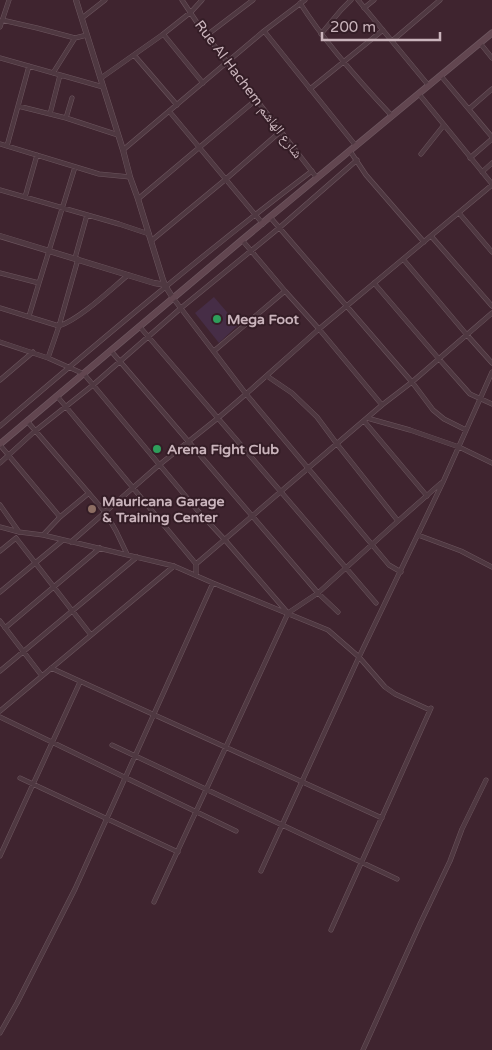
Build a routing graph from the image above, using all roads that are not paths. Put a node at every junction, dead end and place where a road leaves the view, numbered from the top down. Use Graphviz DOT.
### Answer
graph roads {
  1 [pos="9,0"];
  2 [pos="76,0"];
  3 [pos="105,0"];
  4 [pos="182,0"];
  5 [pos="202,0"];
  6 [pos="252,0"];
  7 [pos="305,0"];
  8 [pos="351,0"];
  9 [pos="358,0"];
  10 [pos="374,0"];
  11 [pos="440,0"];
  12 [pos="300,4"];
  13 [pos="364,8"];
  14 [pos="191,12"];
  15 [pos="82,18"];
  16 [pos="2,20"];
  17 [pos="0,27"];
  18 [pos="383,30"];
  19 [pos="264,32"];
  20 [pos="492,33"];
  21 [pos="162,34"];
  22 [pos="321,34"];
  23 [pos="87,35"];
  24 [pos="206,35"];
  25 [pos="75,38"];
  26 [pos="392,41"];
  27 [pos="480,43"];
  28 [pos="134,55"];
  29 [pos="0,58"];
  30 [pos="492,58"];
  31 [pos="228,62"];
  32 [pos="344,62"];
  33 [pos="29,66"];
  34 [pos="53,73"];
  35 [pos="60,75"];
  36 [pos="441,76"];
  37 [pos="101,78"];
  38 [pos="203,83"];
  39 [pos="429,86"];
  40 [pos="103,87"];
  41 [pos="310,89"];
  42 [pos="492,89"];
  43 [pos="419,94"];
  44 [pos="72,98"];
  45 [pos="257,100"];
  46 [pos="177,105"];
  47 [pos="18,106"];
  48 [pos="469,109"];
  49 [pos="169,111"];
  50 [pos="50,114"];
  51 [pos="392,116"];
  52 [pos="66,118"];
  53 [pos="444,125"];
  54 [pos="281,131"];
  55 [pos="118,135"];
  56 [pos="492,138"];
  57 [pos="0,144"];
  58 [pos="7,146"];
  59 [pos="356,146"];
  60 [pos="200,148"];
  61 [pos="123,150"];
  62 [pos="350,151"];
  63 [pos="421,154"];
  64 [pos="37,155"];
  65 [pos="470,158"];
  66 [pos="357,160"];
  67 [pos="492,163"];
  68 [pos="75,167"];
  69 [pos="312,171"];
  70 [pos="482,172"];
  71 [pos="130,177"];
  72 [pos="317,178"];
  73 [pos="226,179"];
  74 [pos="492,185"];
  75 [pos="0,190"];
  76 [pos="25,197"];
  77 [pos="138,199"];
  78 [pos="62,208"];
  79 [pos="459,213"];
  80 [pos="255,214"];
  81 [pos="87,215"];
  82 [pos="270,217"];
  83 [pos="263,224"];
  84 [pos="279,228"];
  85 [pos="149,234"];
  86 [pos="431,236"];
  87 [pos="0,237"];
  88 [pos="242,240"];
  89 [pos="151,241"];
  90 [pos="424,242"];
  91 [pos="49,250"];
  92 [pos="251,250"];
  93 [pos="492,252"];
  94 [pos="76,258"];
  95 [pos="403,259"];
  96 [pos="0,272"];
  97 [pos="128,275"];
  98 [pos="39,283"];
  99 [pos="374,283"];
  100 [pos="166,286"];
  101 [pos="285,292"];
  102 [pos="173,298"];
  103 [pos="347,306"];
  104 [pos="492,306"];
  105 [pos="0,308"];
  106 [pos="181,308"];
  107 [pos="492,313"];
  108 [pos="30,316"];
  109 [pos="59,326"];
  110 [pos="140,327"];
  111 [pos="319,329"];
  112 [pos="467,335"];
  113 [pos="148,336"];
  114 [pos="0,342"];
  115 [pos="111,351"];
  116 [pos="214,351"];
  117 [pos="33,352"];
  118 [pos="48,358"];
  119 [pos="439,359"];
  120 [pos="120,361"];
  121 [pos="492,363"];
  122 [pos="69,367"];
  123 [pos="492,372"];
  124 [pos="84,374"];
  125 [pos="266,376"];
  126 [pos="0,380"];
  127 [pos="412,382"];
  128 [pos="490,382"];
  129 [pos="93,384"];
  130 [pos="246,394"];
  131 [pos="57,396"];
  132 [pos="480,399"];
  133 [pos="492,404"];
  134 [pos="382,405"];
  135 [pos="65,406"];
  136 [pos="218,418"];
  137 [pos="366,419"];
  138 [pos="27,421"];
  139 [pos="0,426"];
  140 [pos="466,430"];
  141 [pos="35,431"];
  142 [pos="189,442"];
  143 [pos="0,444"];
  144 [pos="337,444"];
  145 [pos="459,446"];
  146 [pos="8,455"];
  147 [pos="0,463"];
  148 [pos="492,463"];
  149 [pos="159,465"];
  150 [pos="309,468"];
  151 [pos="443,482"];
  152 [pos="133,488"];
  153 [pos="281,492"];
  154 [pos="88,493"];
  155 [pos="427,496"];
  156 [pos="0,505"];
  157 [pos="105,512"];
  158 [pos="252,517"];
  159 [pos="60,518"];
  160 [pos="398,520"];
  161 [pos="0,527"];
  162 [pos="19,532"];
  163 [pos="43,535"];
  164 [pos="418,535"];
  165 [pos="16,538"];
  166 [pos="63,540"];
  167 [pos="225,540"];
  168 [pos="71,542"];
  169 [pos="372,544"];
  170 [pos="100,548"];
  171 [pos="0,552"];
  172 [pos="127,554"];
  173 [pos="137,557"];
  174 [pos="35,563"];
  175 [pos="196,564"];
  176 [pos="174,566"];
  177 [pos="492,566"];
  178 [pos="346,568"];
  179 [pos="401,572"];
  180 [pos="196,575"];
  181 [pos="213,584"];
  182 [pos="54,587"];
  183 [pos="0,592"];
  184 [pos="318,593"];
  185 [pos="376,603"];
  186 [pos="72,610"];
  187 [pos="338,612"];
  188 [pos="288,613"];
  189 [pos="0,621"];
  190 [pos="5,628"];
  191 [pos="91,635"];
  192 [pos="24,651"];
  193 [pos="359,657"];
  194 [pos="51,668"];
  195 [pos="0,671"];
  196 [pos="42,676"];
  197 [pos="80,682"];
  198 [pos="0,712"];
  199 [pos="154,714"];
  200 [pos="0,717"];
  201 [pos="52,742"];
  202 [pos="112,745"];
  203 [pos="226,747"];
  204 [pos="134,756"];
  205 [pos="20,778"];
  206 [pos="125,778"];
  207 [pos="486,780"];
  208 [pos="302,782"];
  209 [pos="33,784"];
  210 [pos="206,790"];
  211 [pos="196,812"];
  212 [pos="106,818"];
  213 [pos="382,818"];
  214 [pos="282,824"];
  215 [pos="236,831"];
  216 [pos="178,852"];
  217 [pos="0,856"];
  218 [pos="362,862"];
  219 [pos="261,871"];
  220 [pos="398,879"];
  221 [pos="154,902"];
  222 [pos="331,930"];
  223 [pos="0,1033"];
  224 [pos="363,1050"];
  1 -- 16 [label="street"];
  2 -- 15 [label="street"];
  3 -- 15 [label="street"];
  4 -- 14 [label="street, Rue Al Hachem شارع الهاشم"];
  5 -- 14 [label="street"];
  6 -- 24 [label="street"];
  7 -- 12 [label="street"];
  8 -- 22 [label="street"];
  9 -- 13 [label="street"];
  10 -- 13 [label="street"];
  11 -- 26 [label="street"];
  12 -- 19 [label="street"];
  12 -- 22 [label="street"];
  13 -- 18 [label="street"];
  14 -- 21 [label="street"];
  14 -- 24 [label="street, Rue Al Hachem شارع الهاشم"];
  15 -- 23 [label="street"];
  16 -- 17 [label="street"];
  16 -- 25 [label="street"];
  18 -- 26 [label="street"];
  18 -- 32 [label="street"];
  19 -- 31 [label="street"];
  19 -- 41 [label="street"];
  20 -- 27 [label="main road"];
  21 -- 28 [label="street"];
  21 -- 38 [label="street"];
  22 -- 32 [label="street"];
  23 -- 25 [label="street"];
  23 -- 37 [label="street"];
  24 -- 31 [label="street, Rue Al Hachem شارع الهاشم"];
  25 -- 34 [label="street"];
  26 -- 39 [label="street"];
  27 -- 30 [label="street"];
  27 -- 36 [label="main road"];
  28 -- 37 [label="street"];
  28 -- 46 [label="street"];
  29 -- 33 [label="street"];
  31 -- 38 [label="street"];
  31 -- 45 [label="street, Rue Al Hachem شارع الهاشم"];
  32 -- 41 [label="street"];
  32 -- 51 [label="street"];
  33 -- 34 [label="street"];
  33 -- 47 [label="street"];
  34 -- 35 [label="street"];
  35 -- 40 [label="street"];
  35 -- 50 [label="street"];
  36 -- 39 [label="main road"];
  36 -- 48 [label="street"];
  37 -- 40 [label="street"];
  38 -- 46 [label="street"];
  39 -- 43 [label="main road"];
  40 -- 55 [label="street"];
  41 -- 59 [label="street"];
  42 -- 48 [label="street"];
  43 -- 51 [label="main road"];
  43 -- 53 [label="street"];
  44 -- 52 [label="street"];
  45 -- 54 [label="street, Rue Al Hachem شارع الهاشم"];
  45 -- 60 [label="street"];
  46 -- 49 [label="street"];
  47 -- 50 [label="street"];
  47 -- 58 [label="street"];
  48 -- 56 [label="street"];
  49 -- 60 [label="street"];
  49 -- 61 [label="street"];
  50 -- 52 [label="street"];
  51 -- 59 [label="main road"];
  52 -- 55 [label="street"];
  53 -- 63 [label="street"];
  53 -- 65 [label="street"];
  54 -- 69 [label="street, Rue Al Hachem شارع الهاشم"];
  54 -- 73 [label="street"];
  55 -- 61 [label="street"];
  56 -- 65 [label="street"];
  57 -- 58 [label="street"];
  58 -- 64 [label="street"];
  59 -- 62 [label="main road"];
  60 -- 73 [label="street"];
  60 -- 77 [label="street"];
  61 -- 71 [label="street"];
  62 -- 66 [label="street"];
  62 -- 72 [label="main road"];
  64 -- 68 [label="street"];
  64 -- 76 [label="street"];
  65 -- 70 [label="street"];
  66 -- 84 [label="street"];
  66 -- 90 [label="street"];
  67 -- 70 [label="street"];
  68 -- 71 [label="street"];
  68 -- 78 [label="street"];
  69 -- 72 [label="street, Rue Al Hachem شارع الهاشم"];
  69 -- 80 [label="street"];
  70 -- 74 [label="street"];
  71 -- 77 [label="street"];
  72 -- 82 [label="main road"];
  73 -- 80 [label="street"];
  73 -- 89 [label="street"];
  74 -- 79 [label="street"];
  75 -- 76 [label="street"];
  76 -- 78 [label="street"];
  77 -- 85 [label="street"];
  78 -- 81 [label="street"];
  78 -- 91 [label="street"];
  79 -- 86 [label="street"];
  79 -- 93 [label="street"];
  80 -- 83 [label="street"];
  80 -- 100 [label="street"];
  81 -- 85 [label="street"];
  81 -- 94 [label="street"];
  82 -- 83 [label="main road"];
  82 -- 84 [label="street"];
  83 -- 88 [label="main road"];
  84 -- 92 [label="street"];
  84 -- 103 [label="street"];
  85 -- 89 [label="street"];
  86 -- 90 [label="street"];
  86 -- 104 [label="street"];
  87 -- 91 [label="street"];
  88 -- 92 [label="street"];
  88 -- 102 [label="main road"];
  89 -- 100 [label="street"];
  90 -- 95 [label="street"];
  91 -- 94 [label="street"];
  91 -- 98 [label="street"];
  92 -- 101 [label="street"];
  92 -- 106 [label="street"];
  94 -- 97 [label="street"];
  94 -- 109 [label="street"];
  95 -- 99 [label="street"];
  95 -- 112 [label="street"];
  96 -- 98 [label="street"];
  97 -- 100 [label="street"];
  97 -- 109 [label="street"];
  98 -- 108 [label="street"];
  99 -- 103 [label="street"];
  99 -- 119 [label="street"];
  100 -- 102 [label="street"];
  100 -- 122 [label="street"];
  101 -- 111 [label="street"];
  101 -- 116 [label="street"];
  102 -- 106 [label="street"];
  102 -- 110 [label="main road"];
  103 -- 111 [label="street"];
  103 -- 127 [label="street"];
  105 -- 108 [label="street"];
  106 -- 113 [label="street"];
  106 -- 116 [label="street"];
  107 -- 112 [label="street"];
  108 -- 109 [label="street"];
  109 -- 118 [label="street"];
  110 -- 113 [label="street"];
  110 -- 115 [label="main road"];
  111 -- 125 [label="street"];
  111 -- 134 [label="street"];
  112 -- 119 [label="street"];
  112 -- 121 [label="street"];
  113 -- 120 [label="street"];
  113 -- 136 [label="street"];
  114 -- 117 [label="street"];
  115 -- 120 [label="street"];
  115 -- 124 [label="main road"];
  116 -- 130 [label="street"];
  117 -- 118 [label="street"];
  117 -- 126 [label="street"];
  118 -- 122 [label="street"];
  119 -- 127 [label="street"];
  119 -- 132 [label="street"];
  120 -- 129 [label="street"];
  120 -- 142 [label="street"];
  122 -- 124 [label="street"];
  122 -- 139 [label="street"];
  123 -- 128 [label="street"];
  124 -- 129 [label="street"];
  124 -- 131 [label="main road"];
  125 -- 130 [label="street"];
  125 -- 144 [label="street"];
  127 -- 134 [label="street"];
  127 -- 140 [label="street"];
  128 -- 132 [label="street"];
  129 -- 135 [label="street"];
  129 -- 149 [label="street"];
  130 -- 136 [label="street"];
  130 -- 150 [label="street"];
  131 -- 135 [label="street"];
  131 -- 138 [label="main road"];
  132 -- 133 [label="street"];
  132 -- 140 [label="street"];
  134 -- 137 [label="street"];
  135 -- 141 [label="street"];
  135 -- 152 [label="street"];
  136 -- 142 [label="street"];
  136 -- 153 [label="street"];
  137 -- 144 [label="street"];
  137 -- 145 [label="street"];
  137 -- 155 [label="street"];
  138 -- 141 [label="street"];
  138 -- 143 [label="main road"];
  140 -- 145 [label="street"];
  141 -- 146 [label="street"];
  141 -- 154 [label="street"];
  142 -- 149 [label="street"];
  142 -- 158 [label="street"];
  143 -- 146 [label="street"];
  144 -- 150 [label="street"];
  144 -- 160 [label="street"];
  145 -- 148 [label="street"];
  145 -- 151 [label="street"];
  146 -- 147 [label="street"];
  146 -- 159 [label="street"];
  149 -- 152 [label="street"];
  149 -- 167 [label="street"];
  150 -- 153 [label="street"];
  150 -- 169 [label="street"];
  151 -- 155 [label="street"];
  151 -- 164 [label="street"];
  152 -- 157 [label="street"];
  152 -- 175 [label="street"];
  153 -- 158 [label="street"];
  153 -- 178 [label="street"];
  154 -- 157 [label="street"];
  154 -- 159 [label="street"];
  155 -- 160 [label="street"];
  156 -- 162 [label="street"];
  157 -- 168 [label="street"];
  157 -- 172 [label="street"];
  158 -- 167 [label="street"];
  158 -- 184 [label="street"];
  159 -- 163 [label="street"];
  160 -- 169 [label="street"];
  161 -- 162 [label="street"];
  162 -- 163 [label="street"];
  162 -- 165 [label="street"];
  163 -- 166 [label="street"];
  164 -- 177 [label="street"];
  164 -- 179 [label="street"];
  165 -- 171 [label="street"];
  165 -- 174 [label="street"];
  166 -- 168 [label="street"];
  166 -- 174 [label="street"];
  167 -- 175 [label="street"];
  167 -- 188 [label="street"];
  168 -- 170 [label="street"];
  169 -- 178 [label="street"];
  169 -- 179 [label="street"];
  170 -- 172 [label="street"];
  170 -- 182 [label="street"];
  172 -- 173 [label="street"];
  173 -- 176 [label="street"];
  173 -- 186 [label="street"];
  174 -- 182 [label="street"];
  174 -- 183 [label="street"];
  175 -- 180 [label="street"];
  176 -- 180 [label="street"];
  176 -- 191 [label="street"];
  178 -- 184 [label="street"];
  178 -- 185 [label="street"];
  179 -- 193 [label="street"];
  180 -- 181 [label="street"];
  181 -- 188 [label="street"];
  181 -- 199 [label="street"];
  182 -- 186 [label="street"];
  182 -- 190 [label="street"];
  184 -- 187 [label="street"];
  184 -- 188 [label="street"];
  186 -- 191 [label="street"];
  186 -- 192 [label="street"];
  188 -- 193 [label="street"];
  188 -- 203 [label="street"];
  189 -- 190 [label="street"];
  190 -- 192 [label="street"];
  191 -- 194 [label="street"];
  192 -- 195 [label="street"];
  192 -- 196 [label="street"];
  193 -- 208 [label="street"];
  193 -- 213 [label="street"];
  194 -- 196 [label="street"];
  194 -- 197 [label="street"];
  196 -- 198 [label="street"];
  197 -- 199 [label="street"];
  197 -- 201 [label="street"];
  199 -- 203 [label="street"];
  199 -- 204 [label="street"];
  200 -- 201 [label="street"];
  201 -- 206 [label="street"];
  201 -- 209 [label="street"];
  202 -- 204 [label="street"];
  203 -- 208 [label="street"];
  203 -- 210 [label="street"];
  204 -- 206 [label="street"];
  204 -- 210 [label="street"];
  205 -- 209 [label="street"];
  206 -- 211 [label="street"];
  206 -- 212 [label="street"];
  207 -- 224 [label="street"];
  208 -- 213 [label="street"];
  208 -- 214 [label="street"];
  209 -- 212 [label="street"];
  209 -- 217 [label="street"];
  210 -- 211 [label="street"];
  210 -- 214 [label="street"];
  211 -- 215 [label="street"];
  211 -- 216 [label="street"];
  212 -- 216 [label="street"];
  212 -- 223 [label="street"];
  213 -- 218 [label="street"];
  214 -- 218 [label="street"];
  214 -- 219 [label="street"];
  216 -- 221 [label="street"];
  218 -- 220 [label="street"];
  218 -- 222 [label="street"];
}
